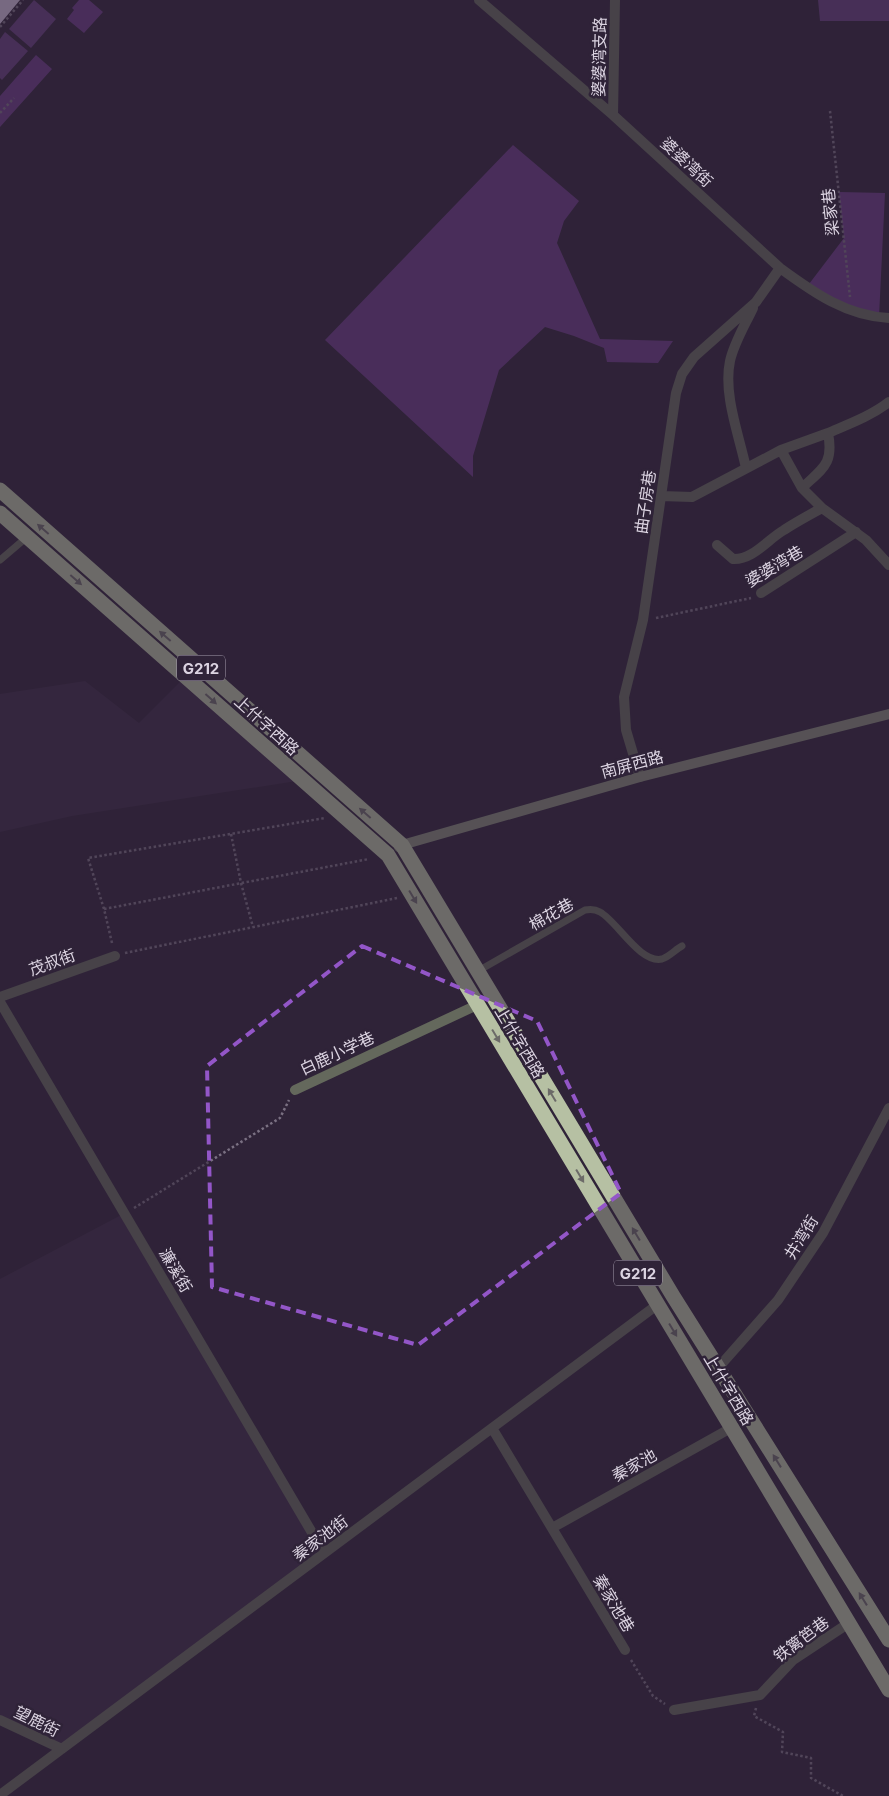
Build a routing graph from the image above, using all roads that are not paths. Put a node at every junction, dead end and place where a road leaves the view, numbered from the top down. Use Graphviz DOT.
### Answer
graph roads {
  1 [pos="479,0"];
  2 [pos="615,0"];
  3 [pos="613,115"];
  4 [pos="780,268"];
  5 [pos="756,302"];
  6 [pos="889,318"];
  7 [pos="889,402"];
  8 [pos="828,434"];
  9 [pos="781,450"];
  10 [pos="746,468"];
  11 [pos="802,488"];
  12 [pos="0,490"];
  13 [pos="661,496"];
  14 [pos="822,508"];
  15 [pos="0,513"];
  16 [pos="856,532"];
  17 [pos="27,537"];
  18 [pos="718,545"];
  19 [pos="0,560"];
  20 [pos="889,565"];
  21 [pos="761,594"];
  22 [pos="889,714"];
  23 [pos="640,777"];
  24 [pos="402,845"];
  25 [pos="388,855"];
  26 [pos="682,946"];
  27 [pos="115,956"];
  28 [pos="478,971"];
  29 [pos="0,997"];
  30 [pos="0,1002"];
  31 [pos="477,1005"];
  32 [pos="295,1090"];
  33 [pos="889,1108"];
  34 [pos="658,1305"];
  35 [pos="718,1368"];
  36 [pos="492,1428"];
  37 [pos="731,1428"];
  38 [pos="552,1528"];
  39 [pos="324,1553"];
  40 [pos="848,1623"];
  41 [pos="889,1640"];
  42 [pos="625,1650"];
  43 [pos="889,1690"];
  44 [pos="674,1710"];
  45 [pos="0,1720"];
  46 [pos="62,1750"];
  47 [pos="0,1795"];
  1 -- 3 [label="street, 婆婆湾街"];
  2 -- 3 [label="street, 婆婆湾支路"];
  3 -- 4 [label="street, 婆婆湾街"];
  4 -- 5 [label="street, 曲子房巷"];
  4 -- 6 [label="street, 婆婆湾街"];
  5 -- 10 [label="street"];
  5 -- 13 [label="street, 曲子房巷"];
  7 -- 8 [label="street"];
  8 -- 9 [label="street"];
  8 -- 11 [label="street"];
  9 -- 10 [label="street"];
  9 -- 11 [label="street"];
  10 -- 13 [label="street"];
  11 -- 14 [label="street"];
  24 -- 12 [label="highway, 上什字西路 / G212, one-way"];
  13 -- 23 [label="street, 曲子房巷"];
  14 -- 16 [label="street"];
  14 -- 18 [label="street"];
  15 -- 17 [label="highway, 上什字西路 / G212"];
  16 -- 20 [label="street"];
  16 -- 21 [label="street, 婆婆湾巷"];
  17 -- 19 [label="lane"];
  17 -- 25 [label="highway, 上什字西路 / G212, one-way"];
  22 -- 23 [label="street, 南屏西路"];
  23 -- 24 [label="street, 南屏西路"];
  24 -- 25 [label="street, 南屏西路"];
  24 -- 28 [label="highway, 上什字西路 / G212"];
  25 -- 31 [label="highway, 上什字西路 / G212, one-way"];
  26 -- 28 [label="lane, 棉花巷"];
  27 -- 29 [label="street, 茂叔街"];
  35 -- 28 [label="highway, 上什字西路 / G212, one-way"];
  30 -- 39 [label="street, 濂溪街"];
  31 -- 32 [label="street, 白鹿小学巷"];
  31 -- 34 [label="highway, 上什字西路 / G212, one-way"];
  33 -- 35 [label="street, 井湾街"];
  34 -- 36 [label="street, 秦家池街"];
  34 -- 37 [label="highway, 上什字西路 / G212, one-way"];
  41 -- 35 [label="highway, 上什字西路 / G212, one-way"];
  36 -- 38 [label="street, 秦家池巷"];
  36 -- 39 [label="street, 秦家池街"];
  37 -- 38 [label="street, 秦家池"];
  37 -- 40 [label="highway, 上什字西路 / G212"];
  38 -- 42 [label="street, 秦家池巷"];
  39 -- 46 [label="street, 秦家池街"];
  40 -- 43 [label="highway, 上什字西路 / G212"];
  40 -- 44 [label="street, 铁篱笆巷"];
  45 -- 46 [label="street, 望鹿街"];
  46 -- 47 [label="street, 秦家池街"];
}
